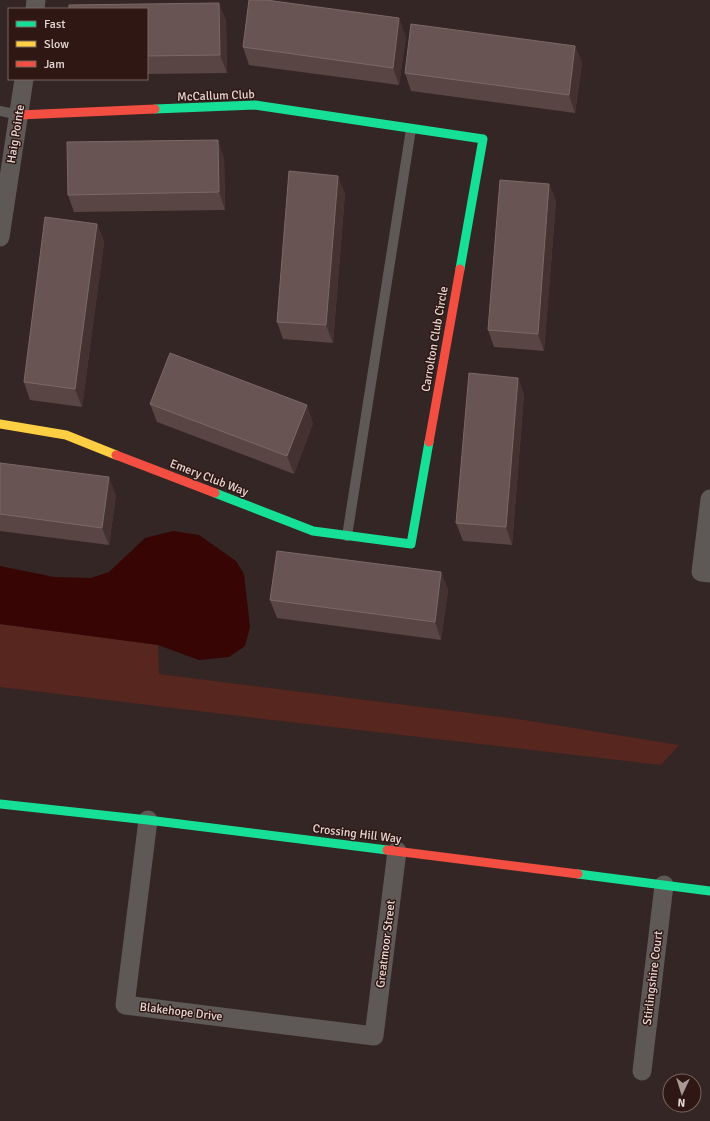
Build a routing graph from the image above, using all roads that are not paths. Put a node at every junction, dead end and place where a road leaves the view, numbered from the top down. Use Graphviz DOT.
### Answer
graph roads {
  1 [pos="24,80"];
  2 [pos="0,111"];
  3 [pos="19,115"];
  4 [pos="411,128"];
  5 [pos="483,139"];
  6 [pos="4,182"];
  7 [pos="0,237"];
  8 [pos="0,424"];
  9 [pos="710,499"];
  10 [pos="347,536"];
  11 [pos="412,544"];
  12 [pos="705,572"];
  13 [pos="0,804"];
  14 [pos="148,820"];
  15 [pos="397,851"];
  16 [pos="664,885"];
  17 [pos="710,891"];
  18 [pos="374,1036"];
  19 [pos="642,1071"];
  1 -- 3 [label="street, Haig Pointe"];
  2 -- 3 [label="lane"];
  3 -- 4 [label="street, McCallum Club"];
  3 -- 6 [label="street, Haig Pointe"];
  4 -- 5 [label="street, McCallum Club"];
  4 -- 10 [label="lane"];
  5 -- 11 [label="street, Carrolton Club Circle"];
  6 -- 7 [label="street, Haig Pointe"];
  8 -- 10 [label="street, Emery Club Way"];
  9 -- 12 [label="street"];
  10 -- 11 [label="street, Emery Club Way"];
  13 -- 14 [label="street, Crossing Hill Way"];
  14 -- 15 [label="street, Crossing Hill Way"];
  14 -- 18 [label="street, Blakehope Drive"];
  15 -- 16 [label="street, Crossing Hill Way"];
  15 -- 18 [label="street, Greatmoor Street"];
  16 -- 17 [label="street, Crossing Hill Way"];
  16 -- 19 [label="street, Stirlingshire Court"];
}
